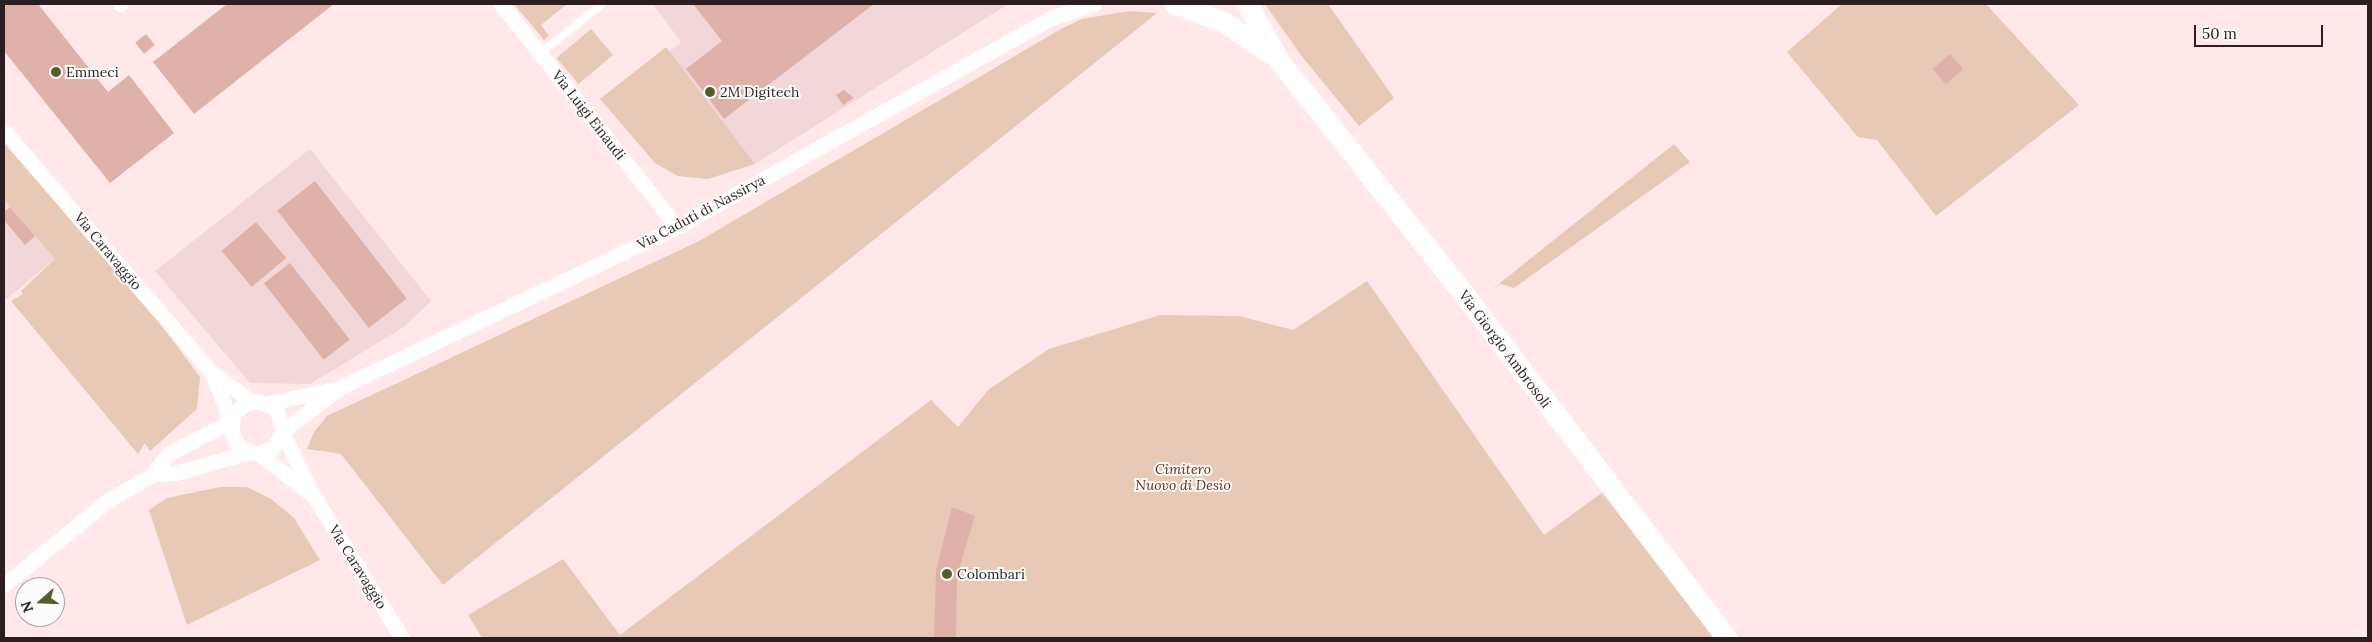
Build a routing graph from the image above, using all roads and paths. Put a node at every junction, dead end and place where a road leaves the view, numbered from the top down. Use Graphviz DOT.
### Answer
graph roads {
  1 [pos="501,4"];
  2 [pos="602,4"];
  3 [pos="1062,4"];
  4 [pos="1094,4"];
  5 [pos="1174,4"];
  6 [pos="1247,4"];
  7 [pos="1051,18"];
  8 [pos="541,53"];
  9 [pos="1280,62"];
  10 [pos="4,131"];
  11 [pos="676,227"];
  12 [pos="211,372"];
  13 [pos="341,387"];
  14 [pos="251,401"];
  15 [pos="269,403"];
  16 [pos="232,421"];
  17 [pos="283,432"];
  18 [pos="253,453"];
  19 [pos="153,474"];
  20 [pos="313,495"];
  21 [pos="4,585"];
  22 [pos="402,638"];
  23 [pos="1726,638"];
  1 -- 8 [label="street, Via Luigi Einaudi"];
  2 -- 8 [label="lane"];
  3 -- 7 [label="street, Via Caduti di Nassirya"];
  4 -- 7 [label="street, Via Caduti di Nassirya"];
  5 -- 9 [label="main road, Via Giorgio Ambrosoli"];
  6 -- 9 [label="main road, Via Giorgio Ambrosoli"];
  7 -- 11 [label="street, Via Caduti di Nassirya"];
  8 -- 11 [label="street, Via Luigi Einaudi"];
  9 -- 23 [label="main road, Via Giorgio Ambrosoli"];
  10 -- 12 [label="street, Via Caravaggio"];
  11 -- 13 [label="street, Via Caduti di Nassirya"];
  12 -- 14 [label="street, Via Caravaggio"];
  12 -- 16 [label="street, Via Caravaggio"];
  13 -- 15 [label="street, Via Caduti di Nassirya"];
  13 -- 17 [label="street, Via Caduti di Nassirya"];
  14 -- 15 [label="street"];
  14 -- 16 [label="street"];
  15 -- 17 [label="street"];
  16 -- 18 [label="street"];
  16 -- 19 [label="street"];
  17 -- 18 [label="street"];
  17 -- 20 [label="street, Via Caravaggio"];
  18 -- 19 [label="street"];
  18 -- 20 [label="street, Via Caravaggio"];
  19 -- 21 [label="street"];
  20 -- 22 [label="street, Via Caravaggio"];
}
